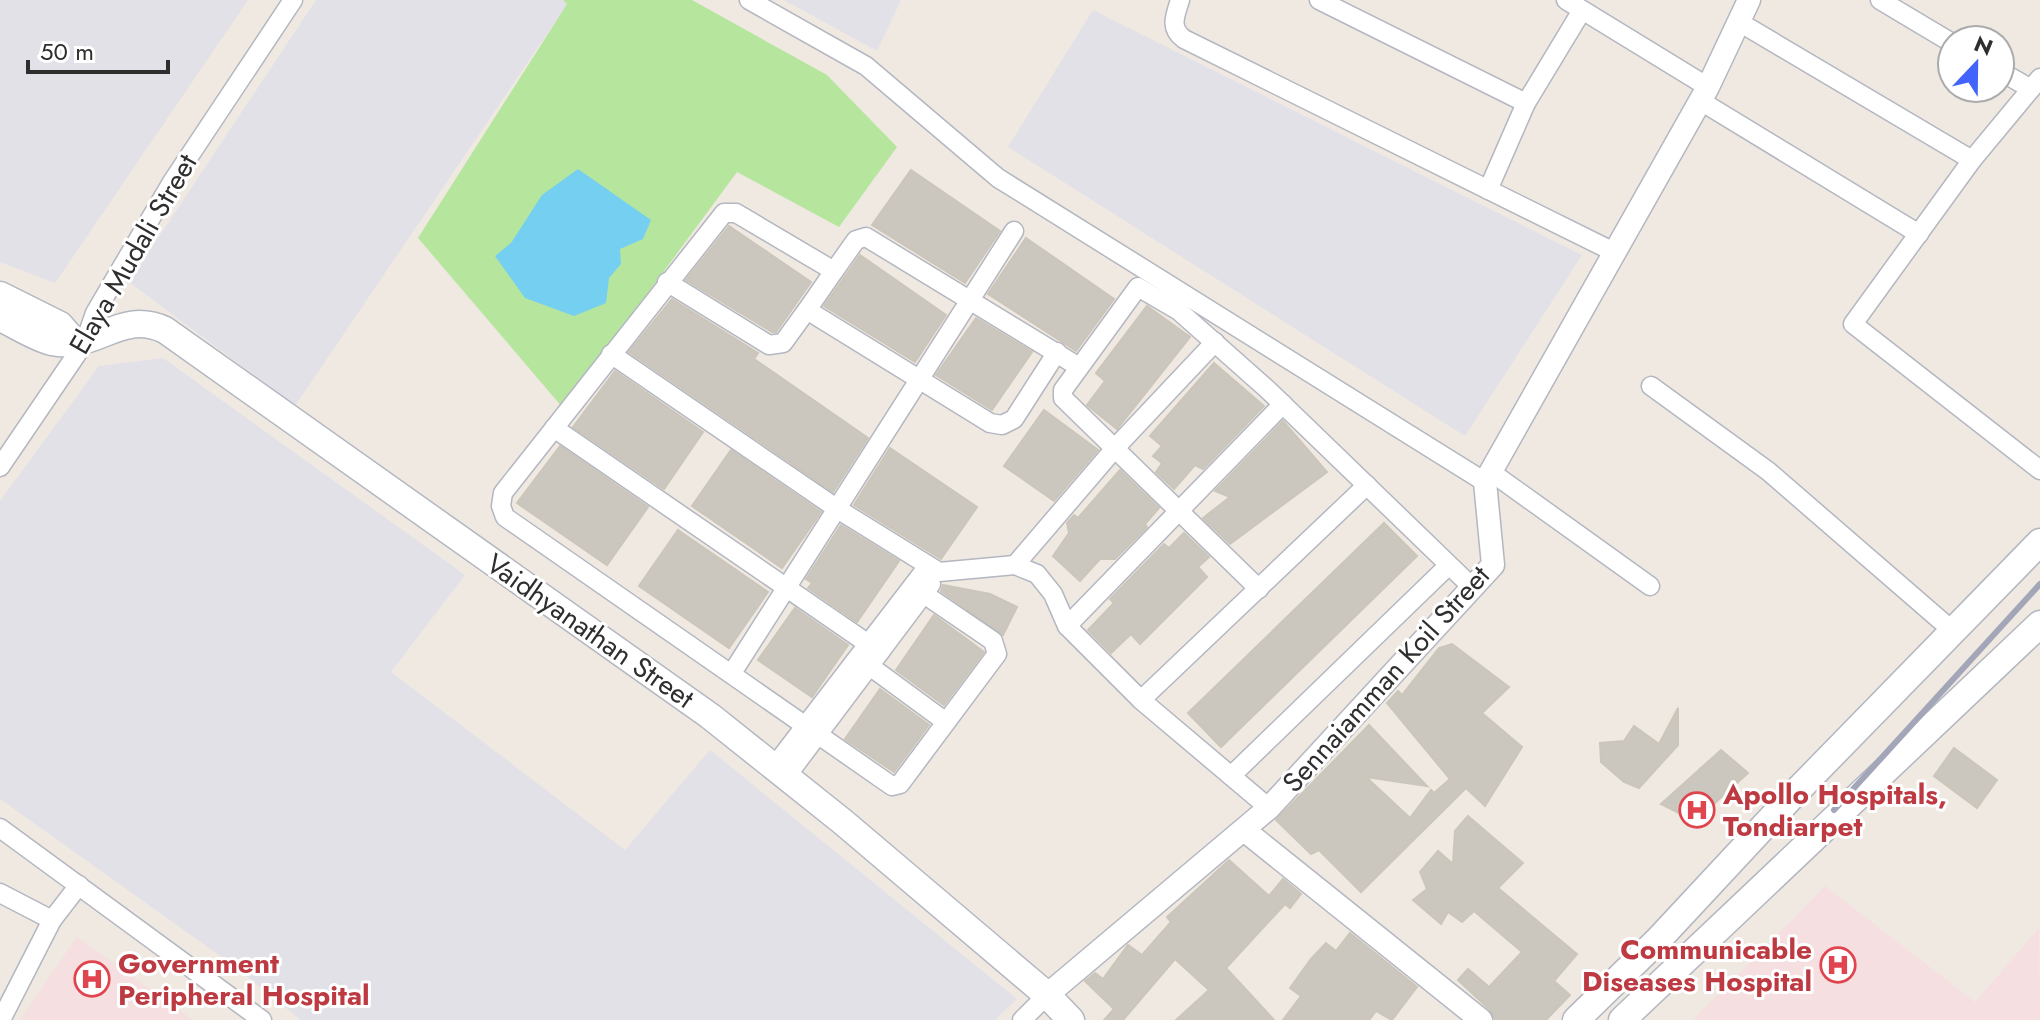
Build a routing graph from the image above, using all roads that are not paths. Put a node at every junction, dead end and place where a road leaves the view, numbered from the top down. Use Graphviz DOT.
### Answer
graph roads {
  1 [pos="293,0"];
  2 [pos="749,0"];
  3 [pos="1180,0"];
  4 [pos="1319,0"];
  5 [pos="1566,0"];
  6 [pos="1749,0"];
  7 [pos="1880,0"];
  8 [pos="1581,12"];
  9 [pos="1739,22"];
  10 [pos="1936,33"];
  11 [pos="2016,76"];
  12 [pos="2035,83"];
  13 [pos="1704,94"];
  14 [pos="1526,103"];
  15 [pos="1972,160"];
  16 [pos="1488,190"];
  17 [pos="1014,231"];
  18 [pos="1919,234"];
  19 [pos="1614,252"];
  20 [pos="834,271"];
  21 [pos="667,282"];
  22 [pos="0,295"];
  23 [pos="970,300"];
  24 [pos="807,310"];
  25 [pos="0,318"];
  26 [pos="79,341"];
  27 [pos="1215,342"];
  28 [pos="1057,352"];
  29 [pos="611,354"];
  30 [pos="1079,367"];
  31 [pos="917,380"];
  32 [pos="1651,386"];
  33 [pos="1283,404"];
  34 [pos="554,428"];
  35 [pos="1116,447"];
  36 [pos="0,467"];
  37 [pos="2040,470"];
  38 [pos="1488,477"];
  39 [pos="1367,485"];
  40 [pos="836,508"];
  41 [pos="1180,512"];
  42 [pos="2040,542"];
  43 [pos="1015,565"];
  44 [pos="1448,566"];
  45 [pos="934,569"];
  46 [pos="1650,586"];
  47 [pos="786,587"];
  48 [pos="1473,588"];
  49 [pos="1259,589"];
  50 [pos="924,594"];
  51 [pos="2040,624"];
  52 [pos="1067,626"];
  53 [pos="1954,632"];
  54 [pos="873,655"];
  55 [pos="732,673"];
  56 [pos="1141,700"];
  57 [pos="946,722"];
  58 [pos="812,730"];
  59 [pos="780,772"];
  60 [pos="1231,776"];
  61 [pos="1269,808"];
  62 [pos="0,828"];
  63 [pos="1244,830"];
  64 [pos="79,885"];
  65 [pos="0,893"];
  66 [pos="52,920"];
  67 [pos="1047,995"];
  68 [pos="1,1020"];
  69 [pos="262,1020"];
  70 [pos="1022,1020"];
  71 [pos="1071,1020"];
  72 [pos="1481,1020"];
  73 [pos="1576,1020"];
  74 [pos="1622,1020"];
  1 -- 26 [label="street, Elaya Mudali Street"];
  2 -- 38 [label="street"];
  3 -- 16 [label="street"];
  4 -- 14 [label="street"];
  5 -- 8 [label="street"];
  6 -- 9 [label="street"];
  7 -- 10 [label="street"];
  8 -- 13 [label="street"];
  8 -- 14 [label="street"];
  9 -- 13 [label="street"];
  9 -- 15 [label="street"];
  11 -- 12 [label="street"];
  12 -- 15 [label="street"];
  13 -- 18 [label="street"];
  13 -- 19 [label="street"];
  14 -- 16 [label="street"];
  15 -- 18 [label="street"];
  16 -- 19 [label="street"];
  17 -- 23 [label="street"];
  18 -- 37 [label="street"];
  19 -- 38 [label="street"];
  20 -- 21 [label="street"];
  20 -- 23 [label="street"];
  20 -- 24 [label="street"];
  21 -- 24 [label="street"];
  21 -- 29 [label="street"];
  22 -- 26 [label="main road"];
  23 -- 28 [label="street"];
  23 -- 31 [label="street"];
  24 -- 31 [label="street"];
  25 -- 26 [label="main road"];
  26 -- 36 [label="street, Elaya Mudali Street"];
  26 -- 59 [label="main road, Vaidhyanathan Street"];
  27 -- 30 [label="street"];
  27 -- 33 [label="street"];
  27 -- 35 [label="street"];
  28 -- 30 [label="street"];
  28 -- 31 [label="street"];
  29 -- 34 [label="street"];
  29 -- 40 [label="street"];
  30 -- 35 [label="street"];
  31 -- 40 [label="street"];
  32 -- 53 [label="street"];
  33 -- 39 [label="street"];
  33 -- 41 [label="street"];
  34 -- 47 [label="street"];
  34 -- 55 [label="street"];
  35 -- 41 [label="street"];
  35 -- 43 [label="street"];
  38 -- 46 [label="street"];
  38 -- 48 [label="street, Sennaiamman Koil Street"];
  39 -- 44 [label="street"];
  39 -- 49 [label="street"];
  40 -- 45 [label="street"];
  40 -- 47 [label="street"];
  41 -- 49 [label="street"];
  41 -- 52 [label="street"];
  42 -- 53 [label="main road"];
  43 -- 45 [label="street"];
  43 -- 52 [label="street"];
  44 -- 48 [label="street"];
  44 -- 60 [label="street"];
  45 -- 50 [label="street"];
  45 -- 54 [label="street"];
  47 -- 54 [label="street"];
  47 -- 55 [label="street"];
  48 -- 61 [label="street, Sennaiamman Koil Street"];
  49 -- 56 [label="street"];
  50 -- 54 [label="street"];
  50 -- 57 [label="street"];
  51 -- 74 [label="main road"];
  52 -- 56 [label="street"];
  53 -- 73 [label="main road"];
  54 -- 57 [label="street"];
  54 -- 58 [label="street"];
  55 -- 58 [label="street"];
  56 -- 60 [label="street"];
  57 -- 58 [label="street"];
  58 -- 59 [label="street"];
  59 -- 67 [label="main road, Vaidhyanathan Street"];
  60 -- 61 [label="street"];
  61 -- 63 [label="street, Sennaiamman Koil Street"];
  62 -- 64 [label="street"];
  63 -- 67 [label="street, Sennaiamman Koil Street"];
  63 -- 72 [label="street"];
  64 -- 66 [label="street"];
  64 -- 69 [label="street"];
  65 -- 66 [label="street"];
  66 -- 68 [label="street"];
  67 -- 70 [label="street, Sennaiamman Koil Street"];
  67 -- 71 [label="main road, Vaidhyanathan Street"];
}
